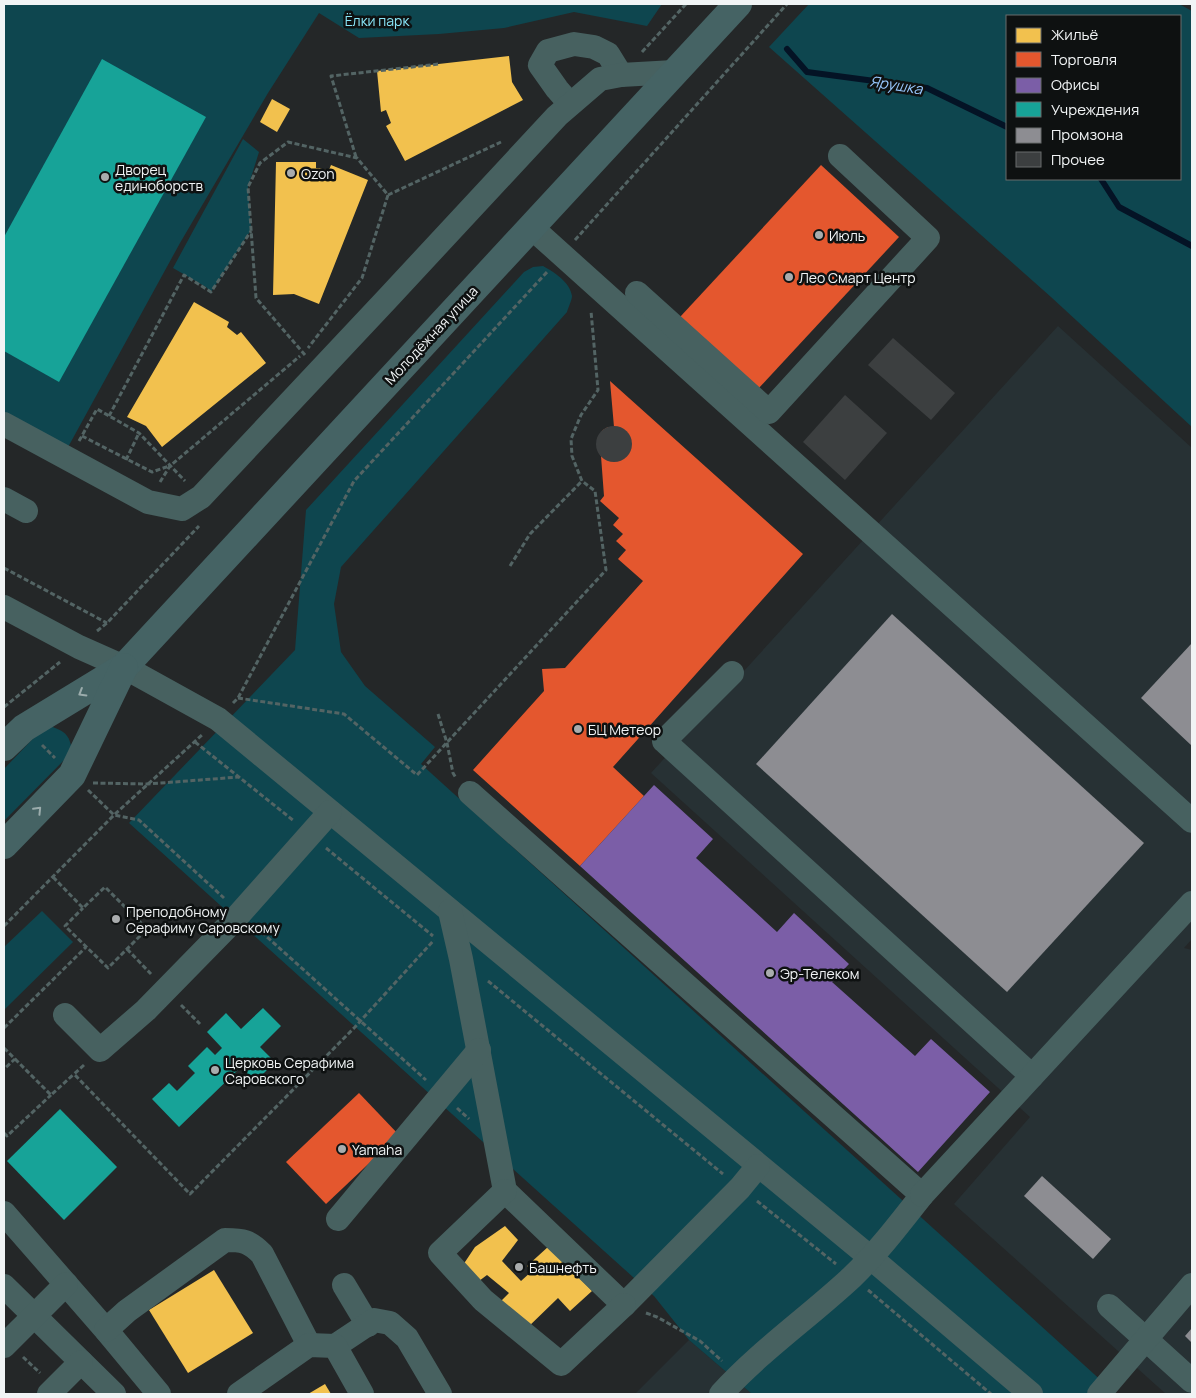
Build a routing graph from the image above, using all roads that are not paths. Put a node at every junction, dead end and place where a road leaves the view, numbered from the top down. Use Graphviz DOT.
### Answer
graph roads {
  1 [pos="738,4"];
  2 [pos="674,72"];
  3 [pos="621,76"];
  4 [pos="570,104"];
  5 [pos="840,156"];
  6 [pos="531,227"];
  7 [pos="637,292"];
  8 [pos="4,424"];
  9 [pos="4,500"];
  10 [pos="26,511"];
  11 [pos="4,608"];
  12 [pos="124,667"];
  13 [pos="732,674"];
  14 [pos="4,747"];
  15 [pos="470,793"];
  16 [pos="330,812"];
  17 [pos="1192,821"];
  18 [pos="4,845"];
  19 [pos="1192,903"];
  20 [pos="450,911"];
  21 [pos="65,1015"];
  22 [pos="478,1050"];
  23 [pos="1032,1076"];
  24 [pos="758,1166"];
  25 [pos="505,1191"];
  26 [pos="922,1196"];
  27 [pos="4,1213"];
  28 [pos="338,1219"];
  29 [pos="871,1258"];
  30 [pos="66,1284"];
  31 [pos="344,1285"];
  32 [pos="1192,1285"];
  33 [pos="4,1286"];
  34 [pos="624,1305"];
  35 [pos="1109,1306"];
  36 [pos="34,1316"];
  37 [pos="368,1325"];
  38 [pos="106,1330"];
  39 [pos="1146,1339"];
  40 [pos="5,1344"];
  41 [pos="309,1345"];
  42 [pos="334,1346"];
  43 [pos="81,1362"];
  44 [pos="1192,1381"];
  45 [pos="53,1391"];
  46 [pos="114,1394"];
  47 [pos="159,1394"];
  48 [pos="239,1394"];
  49 [pos="362,1394"];
  50 [pos="440,1394"];
  51 [pos="720,1394"];
  52 [pos="1031,1394"];
  53 [pos="1099,1394"];
  1 -- 2 [label="main road, Молодёжная улица"];
  2 -- 3 [label="street"];
  2 -- 6 [label="main road, Молодёжная улица"];
  3 -- 4 [label="street"];
  3 -- 4 [label="street"];
  4 -- 8 [label="street"];
  5 -- 7 [label="street"];
  6 -- 12 [label="main road, Молодёжная улица"];
  6 -- 17 [label="street"];
  9 -- 10 [label="street"];
  11 -- 12 [label="street"];
  12 -- 14 [label="main road, Молодёжная улица, one-way"];
  12 -- 16 [label="street"];
  18 -- 12 [label="main road, Молодёжная улица, one-way"];
  13 -- 23 [label="street"];
  15 -- 26 [label="street"];
  16 -- 20 [label="street"];
  16 -- 21 [label="street"];
  19 -- 23 [label="street"];
  20 -- 22 [label="street"];
  20 -- 24 [label="street"];
  22 -- 25 [label="street"];
  22 -- 28 [label="street"];
  23 -- 26 [label="street"];
  24 -- 29 [label="street"];
  24 -- 34 [label="street"];
  25 -- 34 [label="street"];
  25 -- 34 [label="street"];
  26 -- 29 [label="street"];
  27 -- 30 [label="street"];
  29 -- 51 [label="street"];
  29 -- 52 [label="street"];
  30 -- 36 [label="street"];
  30 -- 38 [label="street"];
  31 -- 37 [label="street"];
  32 -- 39 [label="street"];
  33 -- 36 [label="street"];
  35 -- 39 [label="street"];
  36 -- 40 [label="street"];
  36 -- 43 [label="street"];
  37 -- 42 [label="street"];
  37 -- 50 [label="street"];
  38 -- 41 [label="street"];
  38 -- 47 [label="street"];
  39 -- 44 [label="street"];
  39 -- 53 [label="street"];
  41 -- 42 [label="street"];
  41 -- 48 [label="street"];
  42 -- 49 [label="street"];
  43 -- 45 [label="street"];
  43 -- 46 [label="street"];
}
